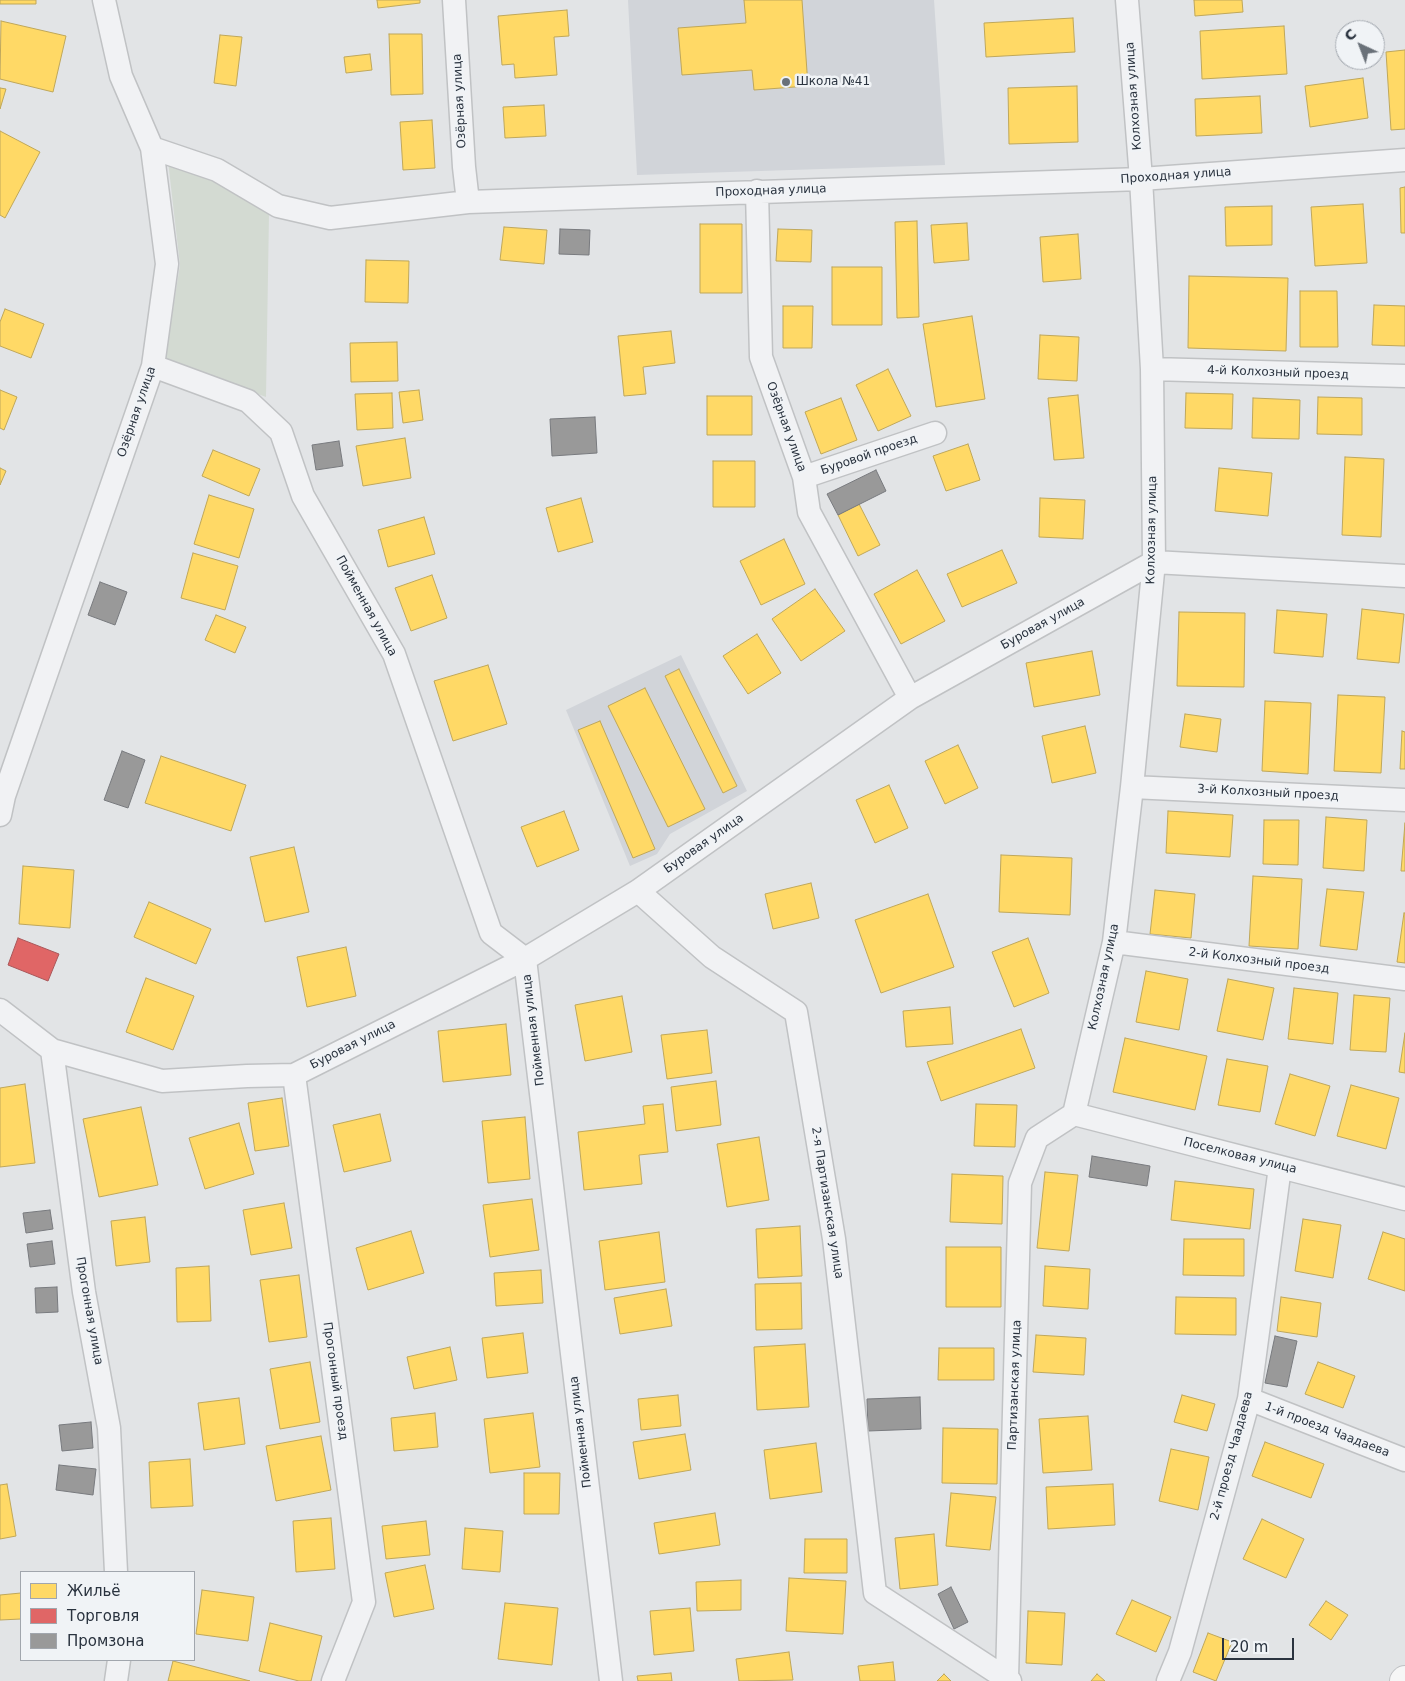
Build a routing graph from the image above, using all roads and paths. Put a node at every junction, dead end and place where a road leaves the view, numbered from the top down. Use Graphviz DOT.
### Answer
graph roads {
  1 [pos="104,0"];
  2 [pos="454,0"];
  3 [pos="1127,0"];
  4 [pos="152,148"];
  5 [pos="1405,160"];
  6 [pos="1141,179"];
  7 [pos="757,191"];
  8 [pos="468,202"];
  9 [pos="153,366"];
  10 [pos="1152,369"];
  11 [pos="1405,376"];
  12 [pos="935,433"];
  13 [pos="804,477"];
  14 [pos="1154,562"];
  15 [pos="1405,576"];
  16 [pos="910,698"];
  17 [pos="1132,786"];
  18 [pos="1405,800"];
  19 [pos="1,802"];
  20 [pos="638,891"];
  21 [pos="1114,942"];
  22 [pos="525,959"];
  23 [pos="1405,980"];
  24 [pos="0,1010"];
  25 [pos="52,1050"];
  26 [pos="294,1075"];
  27 [pos="1074,1114"];
  28 [pos="1280,1167"];
  29 [pos="1405,1199"];
  30 [pos="1249,1399"];
  31 [pos="1405,1460"];
  32 [pos="116,1571"];
  33 [pos="875,1593"];
  34 [pos="119,1661"];
  35 [pos="1008,1680"];
  36 [pos="116,1681"];
  37 [pos="333,1681"];
  38 [pos="611,1681"];
  39 [pos="1168,1681"];
  1 -- 4 [label="street, Озёрная улица"];
  2 -- 8 [label="street, Озёрная улица"];
  3 -- 6 [label="street, Колхозная улица"];
  4 -- 8 [label="street, Проходная улица"];
  4 -- 9 [label="street, Озёрная улица"];
  5 -- 6 [label="street, Проходная улица"];
  6 -- 7 [label="street, Проходная улица"];
  6 -- 10 [label="street, Колхозная улица"];
  7 -- 8 [label="street, Проходная улица"];
  7 -- 13 [label="street, Озёрная улица"];
  9 -- 19 [label="street, Озёрная улица"];
  9 -- 22 [label="street, Пойменная улица"];
  10 -- 11 [label="street, 4-й Колхозный проезд"];
  10 -- 14 [label="street, Колхозная улица"];
  12 -- 13 [label="street, Буровой проезд"];
  13 -- 16 [label="street, Озёрная улица"];
  14 -- 15 [label="street"];
  14 -- 16 [label="street, Буровая улица"];
  14 -- 17 [label="street, Колхозная улица"];
  16 -- 20 [label="street, Буровая улица"];
  17 -- 18 [label="street, 3-й Колхозный проезд"];
  17 -- 21 [label="street, Колхозная улица"];
  20 -- 22 [label="street, Буровая улица"];
  20 -- 33 [label="street, 2-я Партизанская улица"];
  21 -- 23 [label="street, 2-й Колхозный проезд"];
  21 -- 27 [label="street, Колхозная улица"];
  22 -- 26 [label="street, Буровая улица"];
  22 -- 38 [label="street, Пойменная улица"];
  24 -- 25 [label="street, Буровая улица"];
  25 -- 26 [label="street, Буровая улица"];
  25 -- 32 [label="street, Прогонная улица"];
  26 -- 37 [label="street, Прогонный проезд"];
  27 -- 28 [label="street, Поселковая улица"];
  27 -- 35 [label="street, Партизанская улица"];
  28 -- 29 [label="street, Поселковая улица"];
  28 -- 30 [label="street, 2-й проезд Чаадаева"];
  30 -- 31 [label="street, 1-й проезд Чаадаева"];
  30 -- 39 [label="street, 2-й проезд Чаадаева"];
  33 -- 35 [label="street, Партизанская улица"];
  34 -- 36 [label="street"];
}
